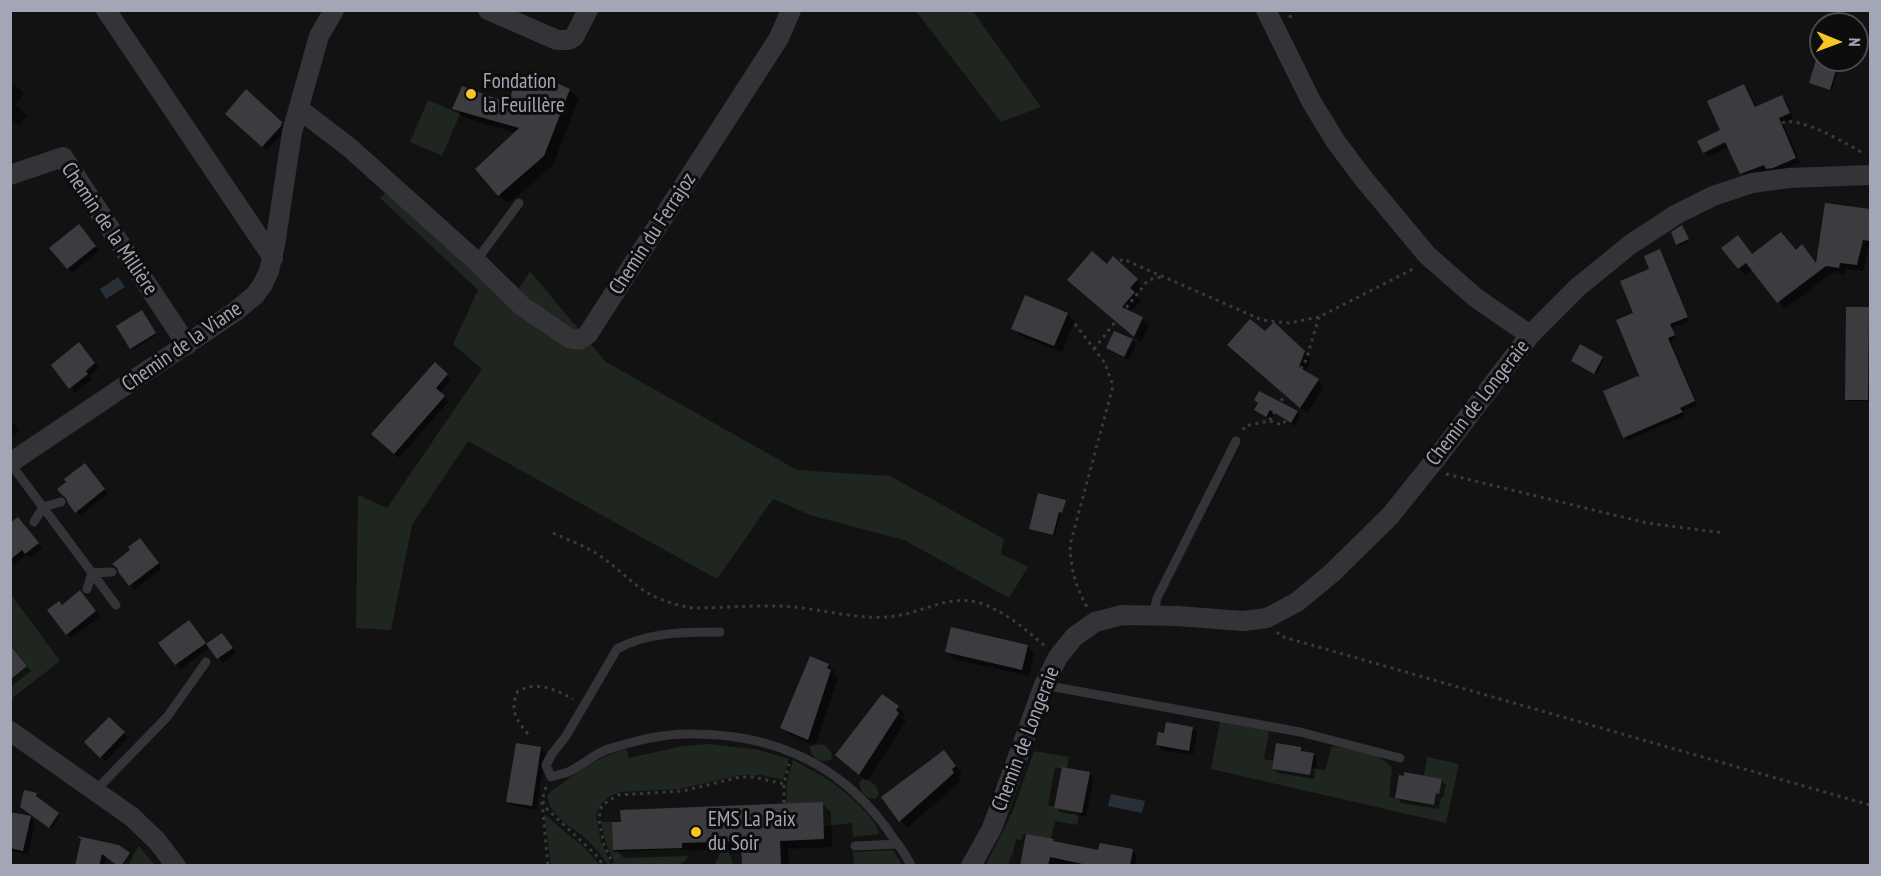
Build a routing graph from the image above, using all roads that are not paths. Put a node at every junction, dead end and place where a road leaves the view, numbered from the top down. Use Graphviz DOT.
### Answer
graph roads {
  1 [pos="106,10"];
  2 [pos="334,10"];
  3 [pos="488,10"];
  4 [pos="588,10"];
  5 [pos="791,10"];
  6 [pos="1266,10"];
  7 [pos="299,109"];
  8 [pos="10,175"];
  9 [pos="1870,175"];
  10 [pos="519,203"];
  11 [pos="273,258"];
  12 [pos="476,261"];
  13 [pos="1530,335"];
  14 [pos="188,345"];
  15 [pos="1236,441"];
  16 [pos="10,463"];
  17 [pos="60,502"];
  18 [pos="43,507"];
  19 [pos="34,522"];
  20 [pos="112,572"];
  21 [pos="92,573"];
  22 [pos="87,589"];
  23 [pos="116,605"];
  24 [pos="1154,616"];
  25 [pos="720,632"];
  26 [pos="206,662"];
  27 [pos="1044,685"];
  28 [pos="10,730"];
  29 [pos="1400,758"];
  30 [pos="96,790"];
  31 [pos="898,844"];
  32 [pos="855,846"];
  33 [pos="176,866"];
  34 [pos="911,866"];
  35 [pos="971,866"];
  1 -- 11 [label="street"];
  2 -- 7 [label="street, Chemin de la Viane"];
  3 -- 4 [label="street"];
  5 -- 12 [label="street, Chemin du Ferrajoz"];
  6 -- 13 [label="street"];
  7 -- 11 [label="street, Chemin de la Viane"];
  7 -- 12 [label="street"];
  8 -- 14 [label="street, Chemin de la Millière"];
  9 -- 13 [label="street, Chemin de Longeraie"];
  10 -- 12 [label="lane"];
  11 -- 14 [label="street, Chemin de la Viane"];
  13 -- 24 [label="street, Chemin de Longeraie"];
  14 -- 16 [label="street, Chemin de la Viane"];
  15 -- 24 [label="lane"];
  16 -- 18 [label="lane"];
  17 -- 18 [label="lane"];
  18 -- 19 [label="lane"];
  18 -- 21 [label="lane"];
  20 -- 21 [label="lane"];
  21 -- 22 [label="lane"];
  21 -- 23 [label="lane"];
  24 -- 27 [label="street, Chemin de Longeraie"];
  25 -- 31 [label="lane"];
  26 -- 30 [label="lane"];
  27 -- 29 [label="lane"];
  27 -- 35 [label="street, Chemin de Longeraie"];
  28 -- 30 [label="street"];
  30 -- 33 [label="street"];
  31 -- 32 [label="lane"];
  31 -- 34 [label="lane"];
}
